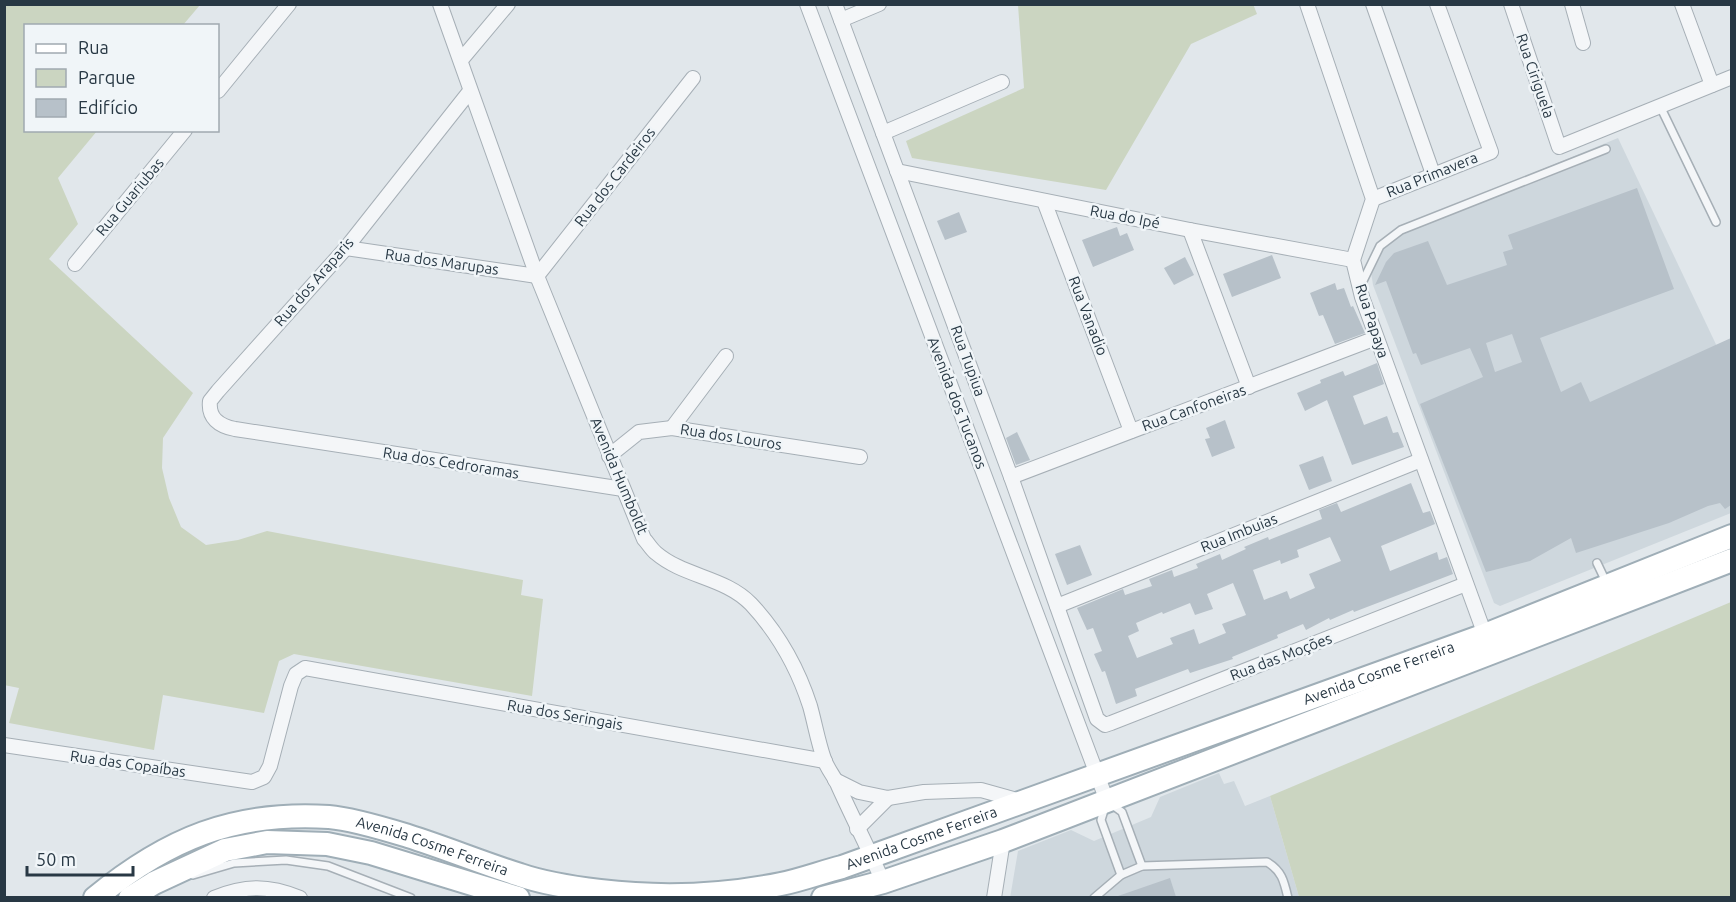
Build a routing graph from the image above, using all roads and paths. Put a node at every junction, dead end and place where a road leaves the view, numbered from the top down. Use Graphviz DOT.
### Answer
graph roads {
  1 [pos="289,4"];
  2 [pos="440,4"];
  3 [pos="508,4"];
  4 [pos="807,4"];
  5 [pos="835,4"];
  6 [pos="879,4"];
  7 [pos="1307,4"];
  8 [pos="1373,4"];
  9 [pos="1437,4"];
  10 [pos="1511,4"];
  11 [pos="1572,4"];
  12 [pos="1682,4"];
  13 [pos="841,20"];
  14 [pos="1583,43"];
  15 [pos="461,60"];
  16 [pos="1731,77"];
  17 [pos="693,78"];
  18 [pos="1002,82"];
  19 [pos="1712,85"];
  20 [pos="219,91"];
  21 [pos="470,91"];
  22 [pos="1660,106"];
  23 [pos="183,132"];
  24 [pos="883,133"];
  25 [pos="1606,149"];
  26 [pos="897,171"];
  27 [pos="1433,174"];
  28 [pos="1373,199"];
  29 [pos="1044,201"];
  30 [pos="1716,222"];
  31 [pos="1190,230"];
  32 [pos="346,248"];
  33 [pos="1353,260"];
  34 [pos="75,264"];
  35 [pos="537,276"];
  36 [pos="1359,288"];
  37 [pos="1376,338"];
  38 [pos="726,356"];
  39 [pos="1249,387"];
  40 [pos="672,428"];
  41 [pos="1131,431"];
  42 [pos="280,436"];
  43 [pos="609,456"];
  44 [pos="860,457"];
  45 [pos="1421,460"];
  46 [pos="1011,477"];
  47 [pos="623,489"];
  48 [pos="1731,536"];
  49 [pos="1731,560"];
  50 [pos="1597,563"];
  51 [pos="1466,584"];
  52 [pos="1608,586"];
  53 [pos="1057,606"];
  54 [pos="1485,635"];
  55 [pos="1097,719"];
  56 [pos="4,745"];
  57 [pos="825,761"];
  58 [pos="1099,774"];
  59 [pos="836,780"];
  60 [pos="252,782"];
  61 [pos="888,798"];
  62 [pos="1021,801"];
  63 [pos="1107,801"];
  64 [pos="857,829"];
  65 [pos="1004,841"];
  66 [pos="872,855"];
  67 [pos="1142,866"];
  68 [pos="1121,875"];
  69 [pos="154,882"];
  70 [pos="884,882"];
  71 [pos="95,897"];
  72 [pos="130,897"];
  73 [pos="214,897"];
  74 [pos="300,897"];
  75 [pos="411,897"];
  76 [pos="518,897"];
  77 [pos="823,897"];
  78 [pos="994,897"];
  79 [pos="1094,897"];
  80 [pos="1288,897"];
  1 -- 20 [label="street"];
  2 -- 15 [label="street, Avenida Humboldt"];
  3 -- 15 [label="street"];
  4 -- 58 [label="street, Avenida dos Tucanos"];
  5 -- 13 [label="street, Rua Tupiua"];
  6 -- 13 [label="street"];
  7 -- 28 [label="street"];
  8 -- 27 [label="street"];
  9 -- 27 [label="street, Rua Primavera"];
  10 -- 22 [label="street, Rua Ciriguela"];
  11 -- 14 [label="street"];
  12 -- 19 [label="street"];
  13 -- 24 [label="street, Rua Tupiua"];
  15 -- 21 [label="street, Avenida Humboldt"];
  16 -- 19 [label="street"];
  17 -- 35 [label="street, Rua dos Cardeiros"];
  18 -- 24 [label="street"];
  19 -- 22 [label="street"];
  21 -- 32 [label="street, Rua dos Araparis"];
  21 -- 35 [label="street, Avenida Humboldt"];
  22 -- 30 [label="lane"];
  23 -- 34 [label="street, Rua Guariubas"];
  24 -- 26 [label="street, Rua Tupiua"];
  25 -- 36 [label="lane"];
  26 -- 29 [label="street, Rua do Ipé"];
  26 -- 46 [label="street, Rua Tupiua"];
  27 -- 28 [label="street, Rua Primavera"];
  28 -- 33 [label="street"];
  29 -- 31 [label="street, Rua do Ipé"];
  29 -- 41 [label="street, Rua Vanadio"];
  31 -- 33 [label="street, Rua do Ipé"];
  31 -- 39 [label="street"];
  32 -- 35 [label="street, Rua dos Marupas"];
  32 -- 42 [label="street, Rua dos Araparis"];
  33 -- 36 [label="street, Rua Papaya"];
  35 -- 43 [label="street, Avenida Humboldt"];
  36 -- 37 [label="street, Rua Papaya"];
  37 -- 39 [label="street, Rua Canfoneiras"];
  37 -- 45 [label="street, Rua Papaya"];
  38 -- 40 [label="street"];
  39 -- 41 [label="street, Rua Canfoneiras"];
  40 -- 43 [label="street, Rua dos Louros"];
  40 -- 44 [label="street, Rua dos Louros"];
  41 -- 46 [label="street, Rua Canfoneiras"];
  42 -- 47 [label="street, Rua dos Cedroramas"];
  43 -- 47 [label="street, Avenida Humboldt"];
  45 -- 51 [label="street, Rua Papaya"];
  45 -- 53 [label="street, Rua Imbuias"];
  46 -- 53 [label="street, Rua Tupiua"];
  47 -- 57 [label="street, Avenida Humboldt"];
  48 -- 52 [label="main road, Avenida Cosme Ferreira"];
  49 -- 63 [label="main road, Avenida Cosme Ferreira"];
  50 -- 52 [label="lane"];
  51 -- 54 [label="street, Rua Papaya"];
  51 -- 55 [label="street, Rua das Moções"];
  52 -- 54 [label="main road, Avenida Cosme Ferreira"];
  53 -- 55 [label="street, Rua Tupiua"];
  54 -- 58 [label="main road, Avenida Cosme Ferreira"];
  56 -- 60 [label="street, Rua das Copaíbas"];
  57 -- 59 [label="street, Avenida Humboldt"];
  57 -- 60 [label="street, Rua dos Seringais"];
  58 -- 62 [label="main road, Avenida Cosme Ferreira"];
  58 -- 63 [label="street, Avenida dos Tucanos"];
  59 -- 61 [label="street"];
  59 -- 64 [label="street, Avenida Humboldt"];
  61 -- 62 [label="street"];
  61 -- 64 [label="street"];
  62 -- 66 [label="main road, Avenida Cosme Ferreira"];
  63 -- 65 [label="main road, Avenida Cosme Ferreira"];
  63 -- 67 [label="lane"];
  63 -- 68 [label="lane"];
  64 -- 66 [label="street, Avenida Humboldt"];
  65 -- 70 [label="main road, Avenida Cosme Ferreira"];
  65 -- 78 [label="street"];
  66 -- 70 [label="street, Avenida Humboldt"];
  66 -- 71 [label="main road, Avenida Cosme Ferreira"];
  67 -- 68 [label="lane"];
  67 -- 80 [label="lane"];
  68 -- 79 [label="lane"];
  69 -- 72 [label="main road, Avenida Cosme Ferreira"];
  69 -- 75 [label="lane"];
  69 -- 76 [label="main road, Avenida Cosme Ferreira"];
  70 -- 77 [label="main road, Avenida Cosme Ferreira"];
  73 -- 74 [label="street"];
}
